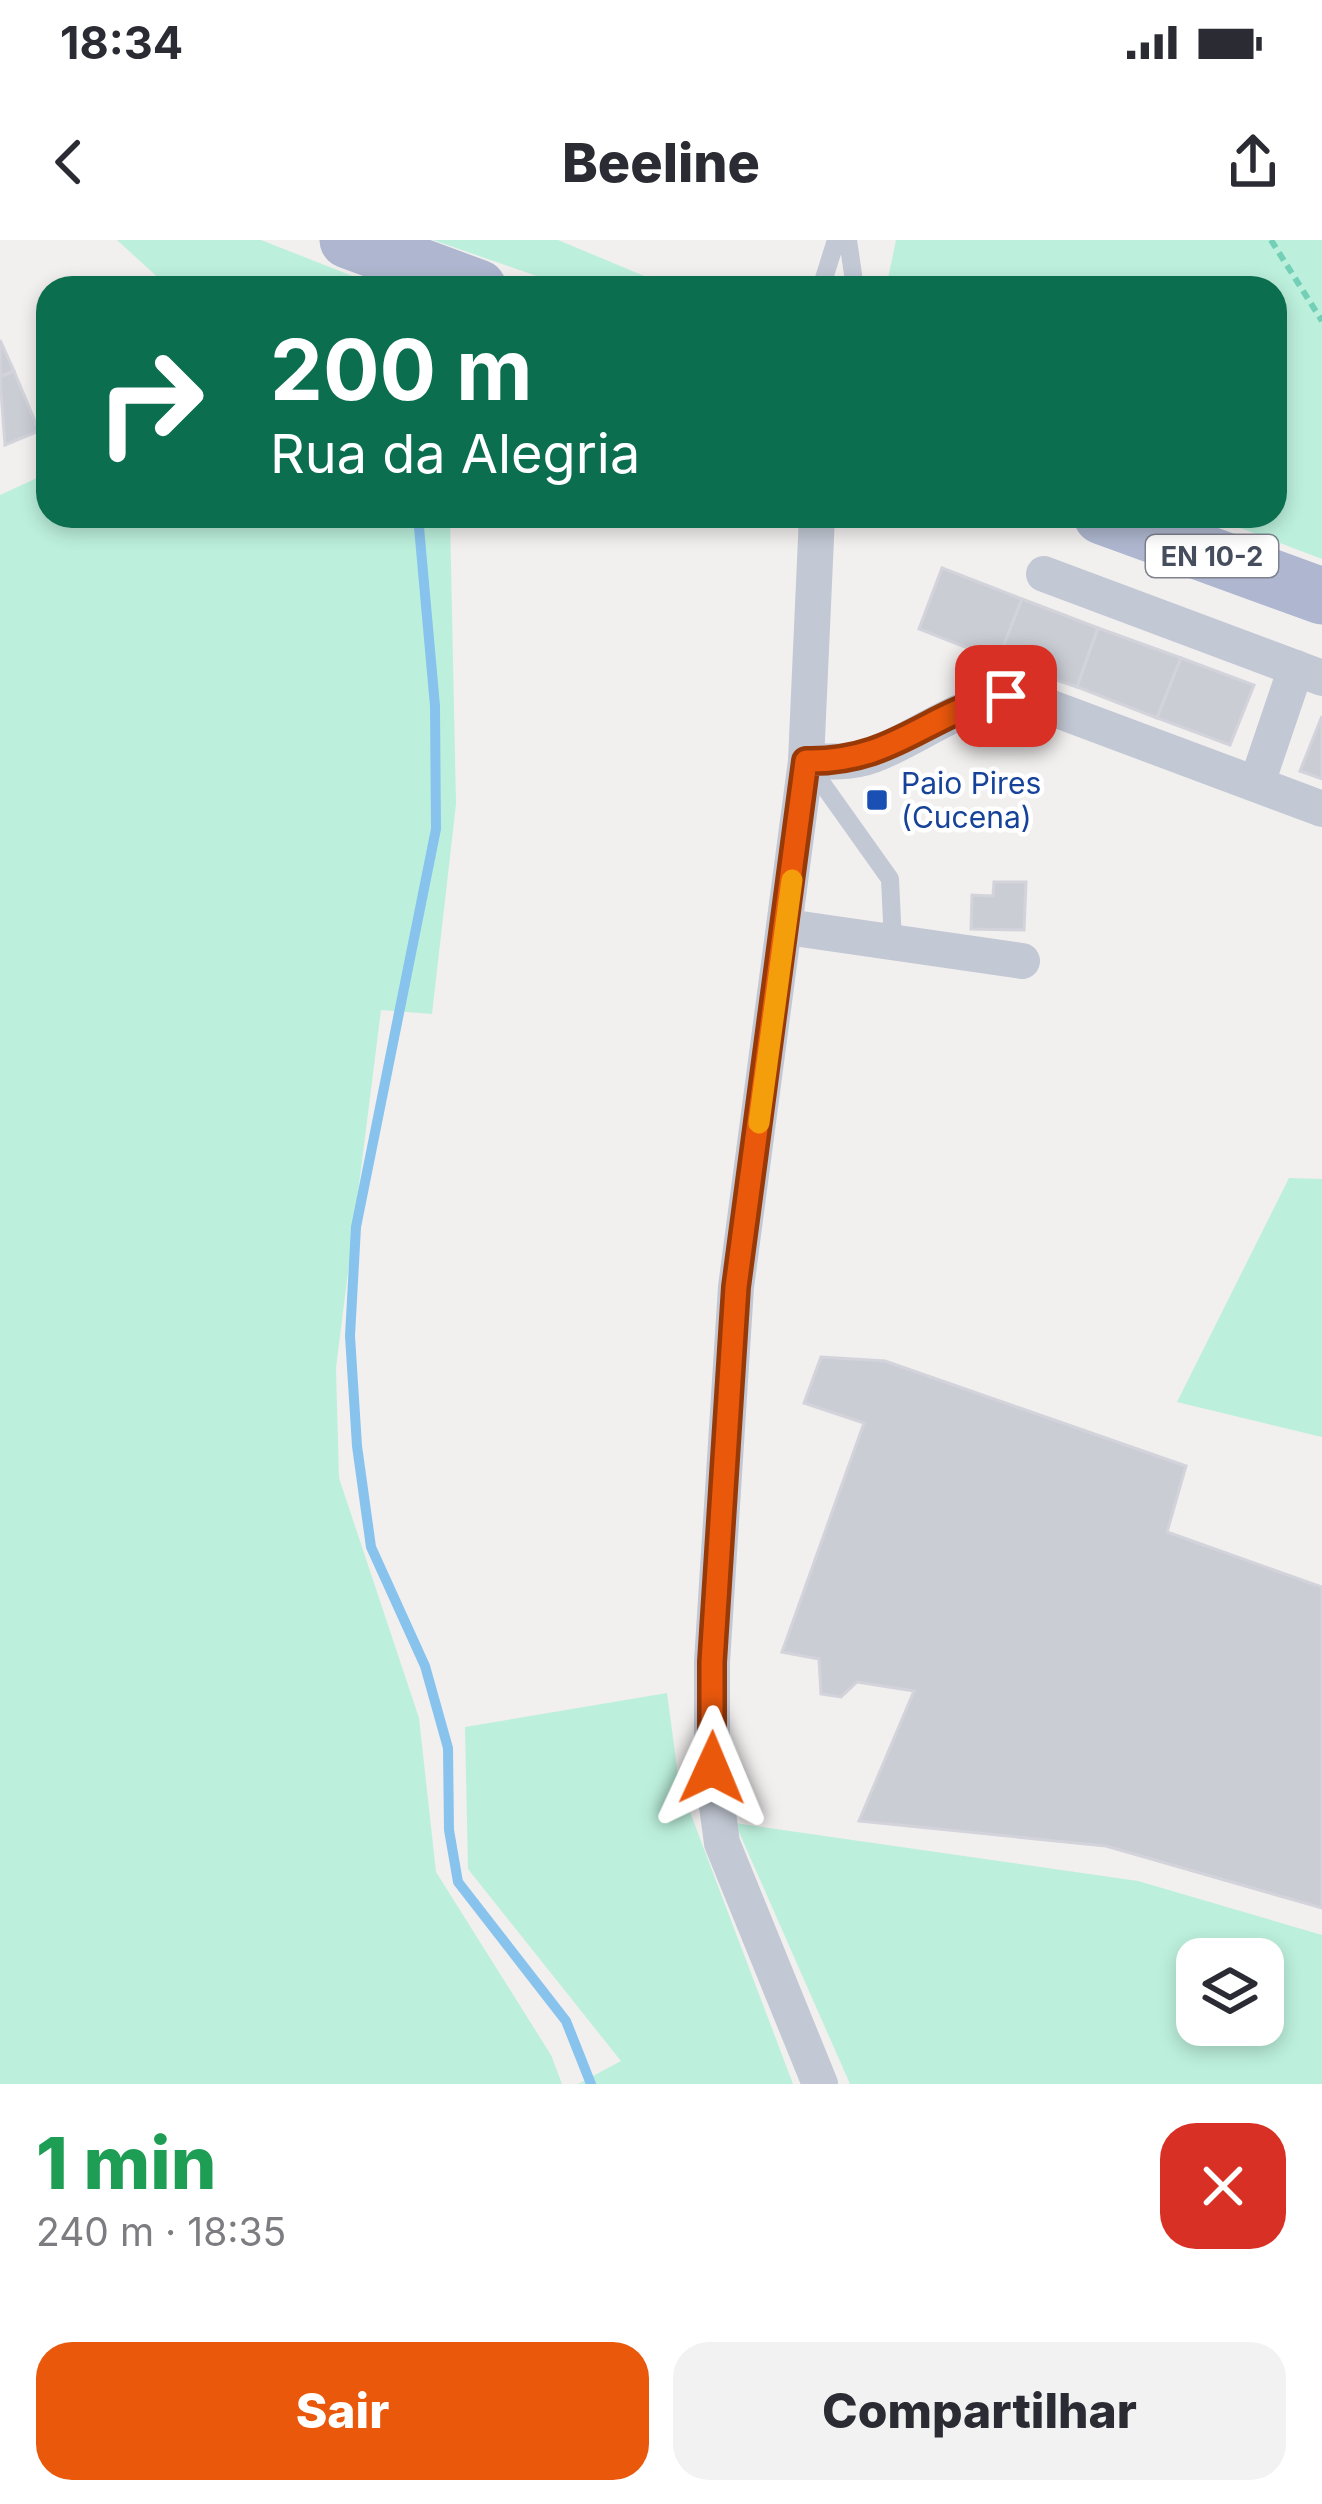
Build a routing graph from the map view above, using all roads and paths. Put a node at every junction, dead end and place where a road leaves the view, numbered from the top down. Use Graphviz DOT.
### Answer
graph roads {
  1 [pos="348,240"];
  2 [pos="836,240"];
  3 [pos="848,240"];
  4 [pos="1271,240"];
  5 [pos="446,276"];
  6 [pos="825,276"];
  7 [pos="853,276"];
  8 [pos="1322,321"];
  9 [pos="816,528"];
  10 [pos="1135,528"];
  11 [pos="1044,574"];
  12 [pos="1322,596"];
  13 [pos="1309,673"];
  14 [pos="806,761"];
  15 [pos="1257,783"];
  16 [pos="1322,809"];
  17 [pos="787,927"];
  18 [pos="893,944"];
  19 [pos="1022,961"];
  20 [pos="820,2084"];
  1 -- 5 [label="main road"];
  2 -- 6 [label="lane"];
  3 -- 7 [label="lane"];
  4 -- 8 [label="path"];
  9 -- 14 [label="street"];
  10 -- 12 [label="main road, EN 10-2"];
  11 -- 13 [label="street"];
  13 -- 15 [label="street"];
  14 -- 15 [label="street"];
  14 -- 17 [label="street"];
  14 -- 18 [label="lane"];
  15 -- 16 [label="street"];
  17 -- 18 [label="street"];
  17 -- 20 [label="street"];
  18 -- 19 [label="street"];
}
